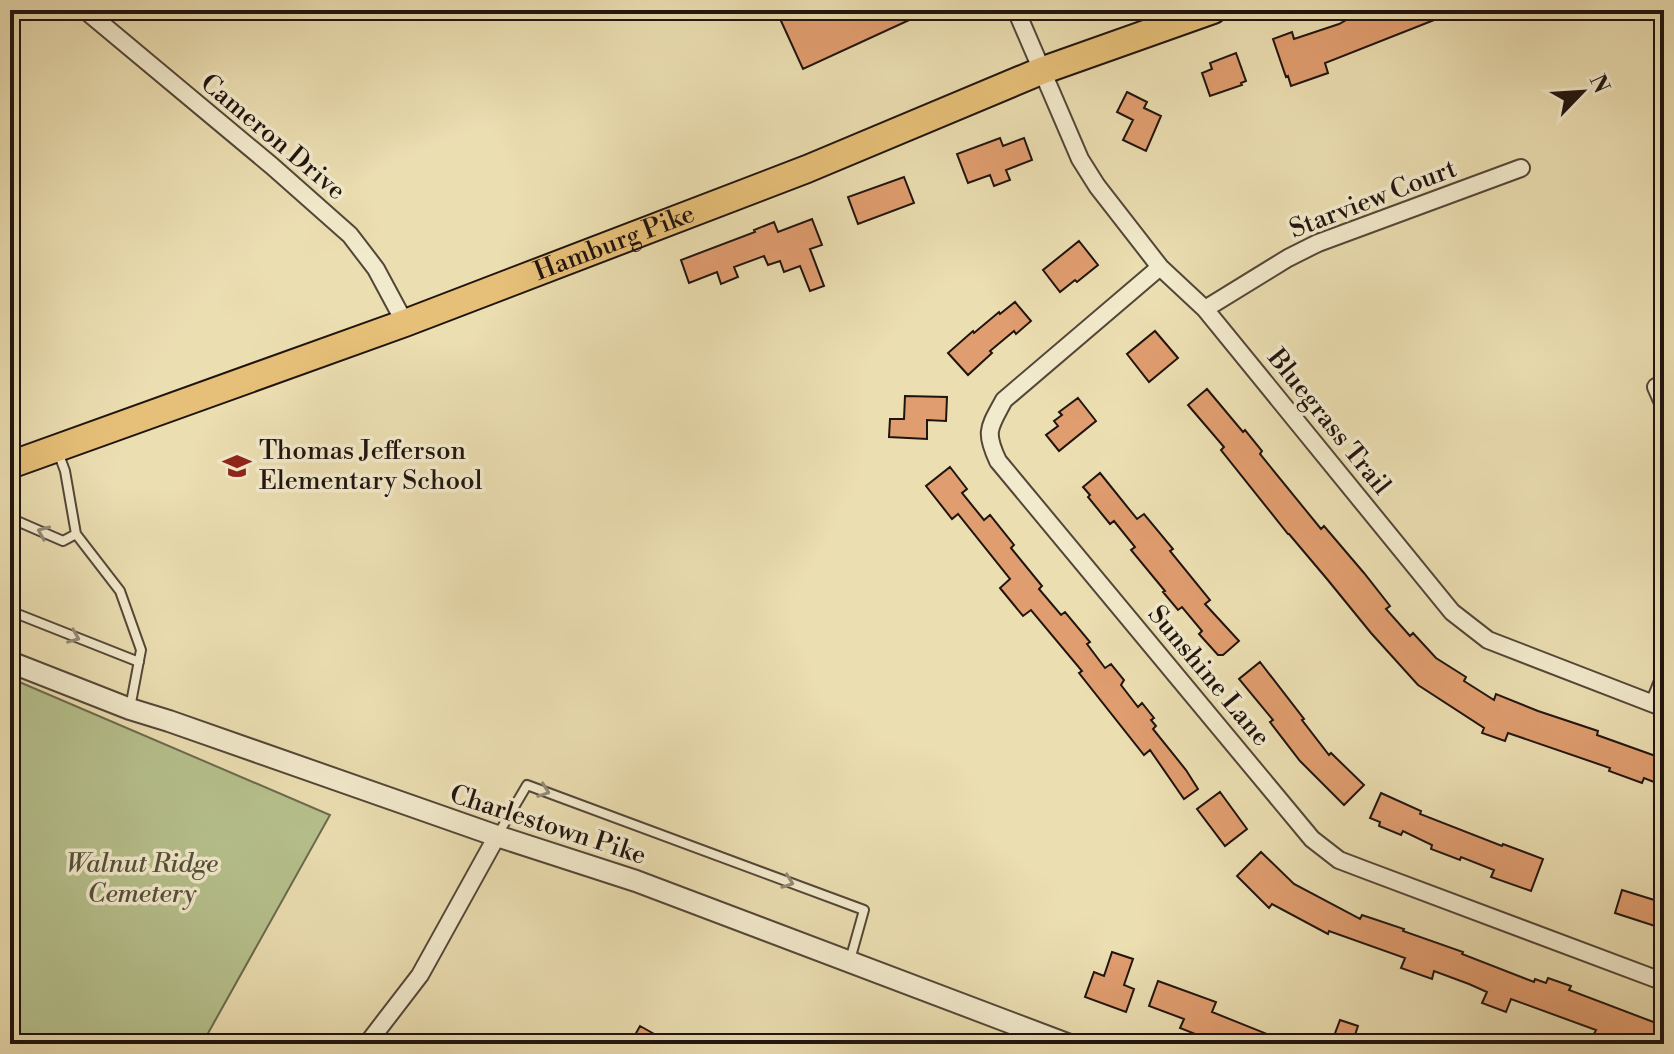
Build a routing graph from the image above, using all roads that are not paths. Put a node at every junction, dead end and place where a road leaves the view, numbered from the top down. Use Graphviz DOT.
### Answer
graph roads {
  1 [pos="85,10"];
  2 [pos="1016,10"];
  3 [pos="1213,10"];
  4 [pos="1041,71"];
  5 [pos="1521,168"];
  6 [pos="1160,267"];
  7 [pos="1205,309"];
  8 [pos="405,323"];
  9 [pos="1664,383"];
  10 [pos="1664,405"];
  11 [pos="57,448"];
  12 [pos="10,465"];
  13 [pos="10,518"];
  14 [pos="76,534"];
  15 [pos="10,611"];
  16 [pos="10,662"];
  17 [pos="139,662"];
  18 [pos="1664,679"];
  19 [pos="1659,706"];
  20 [pos="130,709"];
  21 [pos="497,836"];
  22 [pos="850,960"];
  23 [pos="1664,982"];
  24 [pos="367,1044"];
  25 [pos="1067,1044"];
  1 -- 8 [label="street, Cameron Drive"];
  2 -- 4 [label="street, Bluegrass Trail"];
  3 -- 4 [label="main road, Hamburg Pike"];
  4 -- 6 [label="street, Bluegrass Trail"];
  4 -- 8 [label="main road, Hamburg Pike"];
  5 -- 7 [label="street, Starview Court"];
  6 -- 7 [label="street, Bluegrass Trail"];
  6 -- 23 [label="street, Sunshine Lane"];
  7 -- 19 [label="street, Bluegrass Trail"];
  8 -- 11 [label="main road, Hamburg Pike"];
  9 -- 10 [label="street"];
  11 -- 12 [label="main road, Hamburg Pike"];
  11 -- 14 [label="lane"];
  14 -- 13 [label="lane, one-way"];
  14 -- 17 [label="lane"];
  15 -- 17 [label="lane, one-way"];
  16 -- 20 [label="street, Charlestown Pike"];
  17 -- 20 [label="lane"];
  18 -- 19 [label="street"];
  20 -- 21 [label="street, Charlestown Pike"];
  21 -- 22 [label="street, Charlestown Pike"];
  21 -- 22 [label="lane, one-way"];
  21 -- 24 [label="street"];
  22 -- 25 [label="street, Charlestown Pike"];
}
